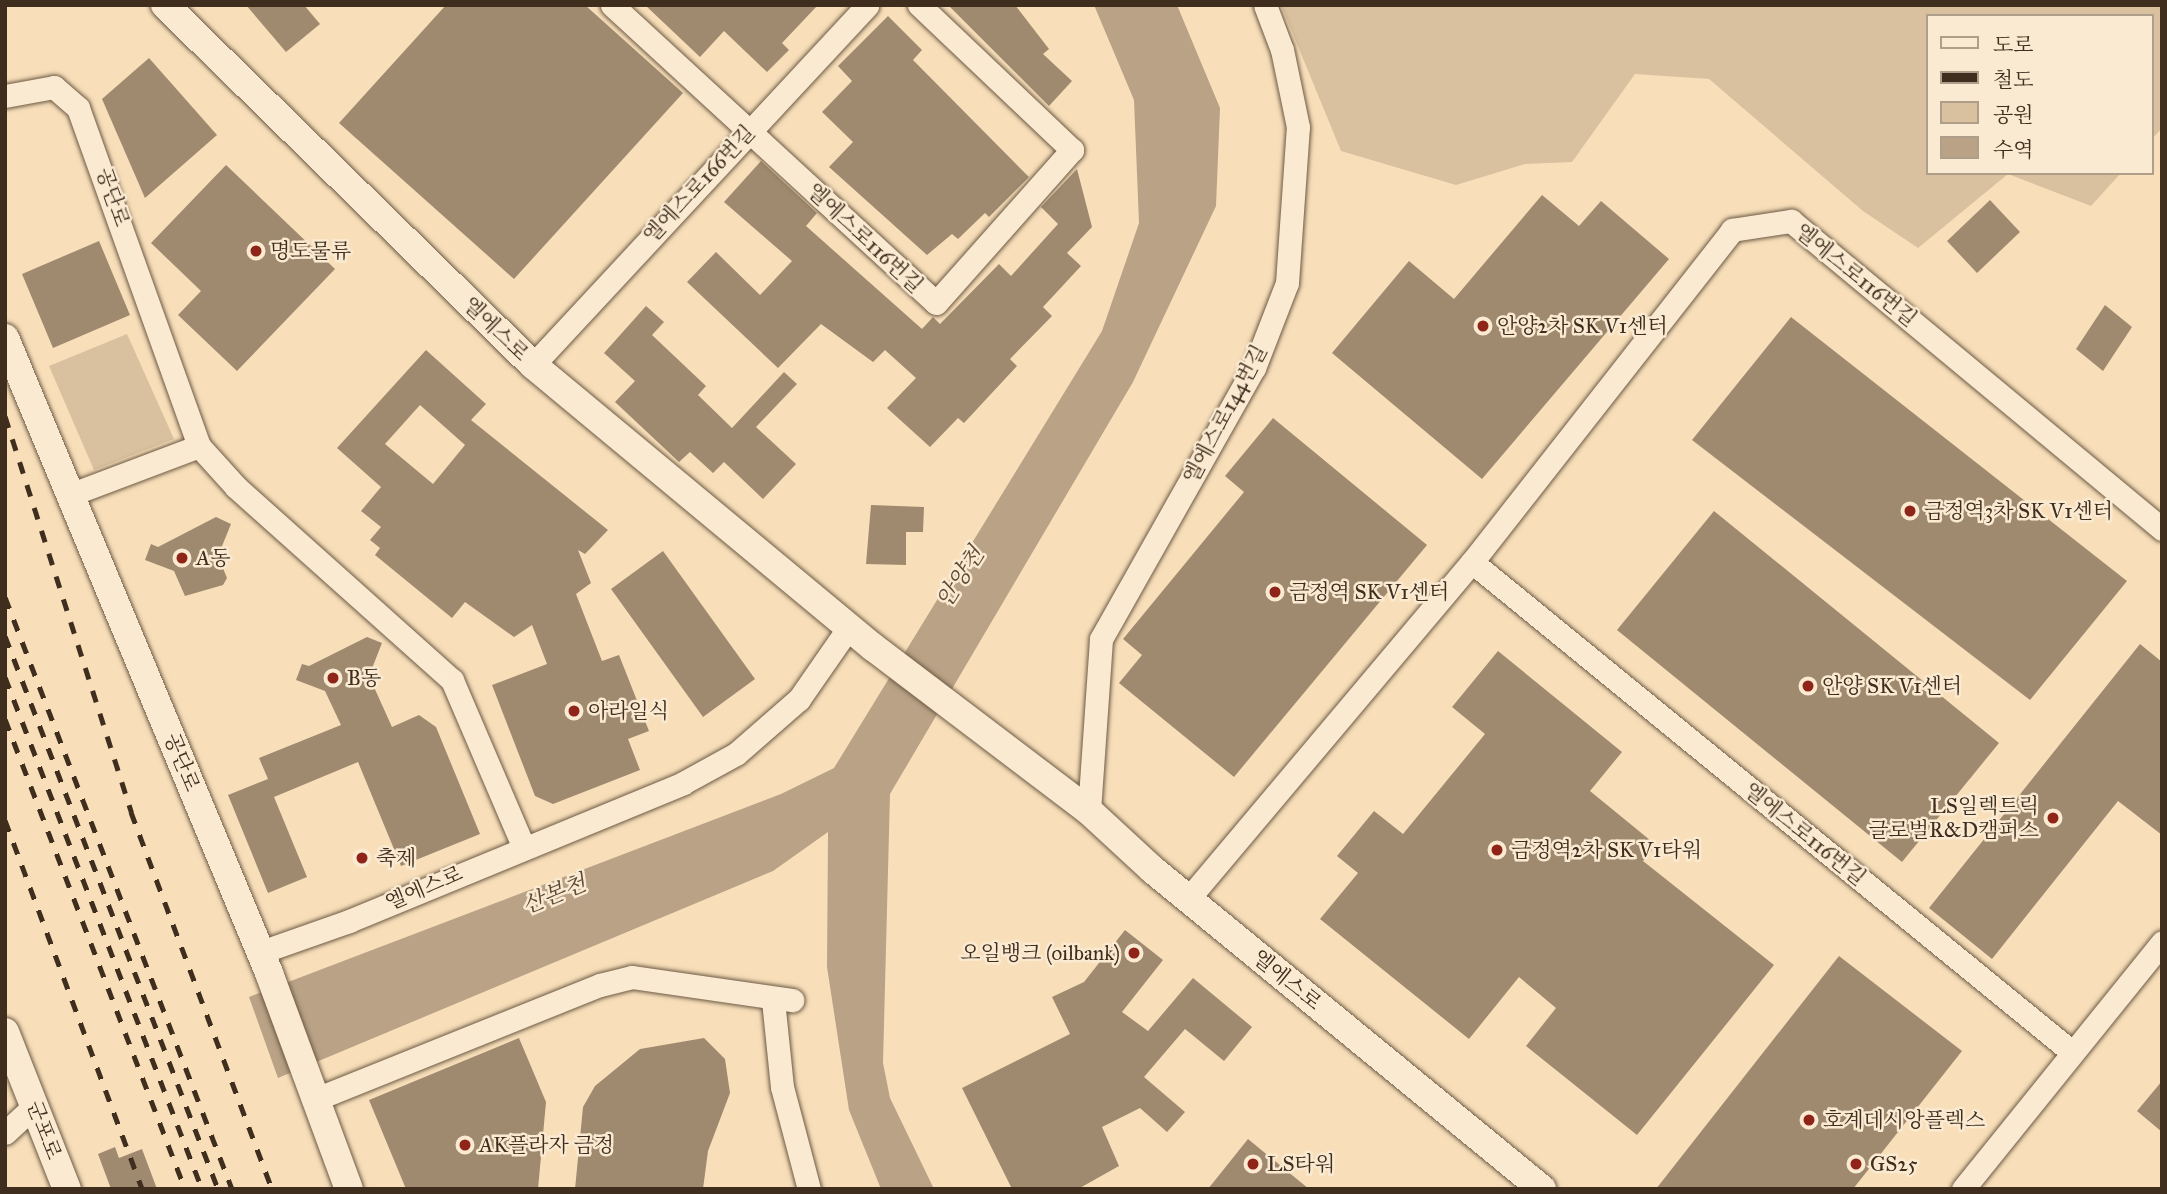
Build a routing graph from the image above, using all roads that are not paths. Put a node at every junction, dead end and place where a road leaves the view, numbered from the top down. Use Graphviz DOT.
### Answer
graph roads {
  1 [pos="165,5"];
  2 [pos="612,5"];
  3 [pos="867,5"];
  4 [pos="919,5"];
  5 [pos="1265,5"];
  6 [pos="5,96"];
  7 [pos="749,129"];
  8 [pos="5,338"];
  9 [pos="533,365"];
  10 [pos="199,446"];
  11 [pos="72,494"];
  12 [pos="2162,529"];
  13 [pos="1472,562"];
  14 [pos="849,627"];
  15 [pos="1089,811"];
  16 [pos="523,846"];
  17 [pos="1188,899"];
  18 [pos="2162,942"];
  19 [pos="265,962"];
  20 [pos="5,1032"];
  21 [pos="2072,1052"];
  22 [pos="32,1097"];
  23 [pos="316,1099"];
  24 [pos="5,1133"];
  25 [pos="66,1187"];
  26 [pos="349,1189"];
  27 [pos="809,1189"];
  28 [pos="1542,1189"];
  29 [pos="1963,1189"];
  1 -- 9 [label="street, 엘에스로"];
  2 -- 7 [label="street, 엘에스로116번길"];
  3 -- 7 [label="street, 엘에스로166번길"];
  4 -- 7 [label="street, 엘에스로116번길"];
  5 -- 15 [label="street, 엘에스로144번길"];
  6 -- 10 [label="street, 공단로"];
  7 -- 9 [label="street, 엘에스로166번길"];
  8 -- 11 [label="street, 공단로"];
  9 -- 14 [label="street, 엘에스로"];
  10 -- 11 [label="street"];
  10 -- 16 [label="street"];
  11 -- 19 [label="street, 공단로"];
  12 -- 13 [label="street, 엘에스로116번길"];
  13 -- 17 [label="street, 엘에스로116번길"];
  13 -- 21 [label="street, 엘에스로116번길"];
  14 -- 15 [label="street, 엘에스로"];
  14 -- 16 [label="street, 엘에스로"];
  15 -- 17 [label="street, 엘에스로"];
  16 -- 19 [label="street, 엘에스로"];
  17 -- 28 [label="street, 엘에스로"];
  18 -- 21 [label="street"];
  19 -- 23 [label="street, 공단로"];
  20 -- 22 [label="street, 군포로"];
  21 -- 29 [label="street"];
  22 -- 24 [label="street"];
  22 -- 25 [label="street, 군포로"];
  23 -- 26 [label="street, 공단로"];
  23 -- 27 [label="street"];
}
